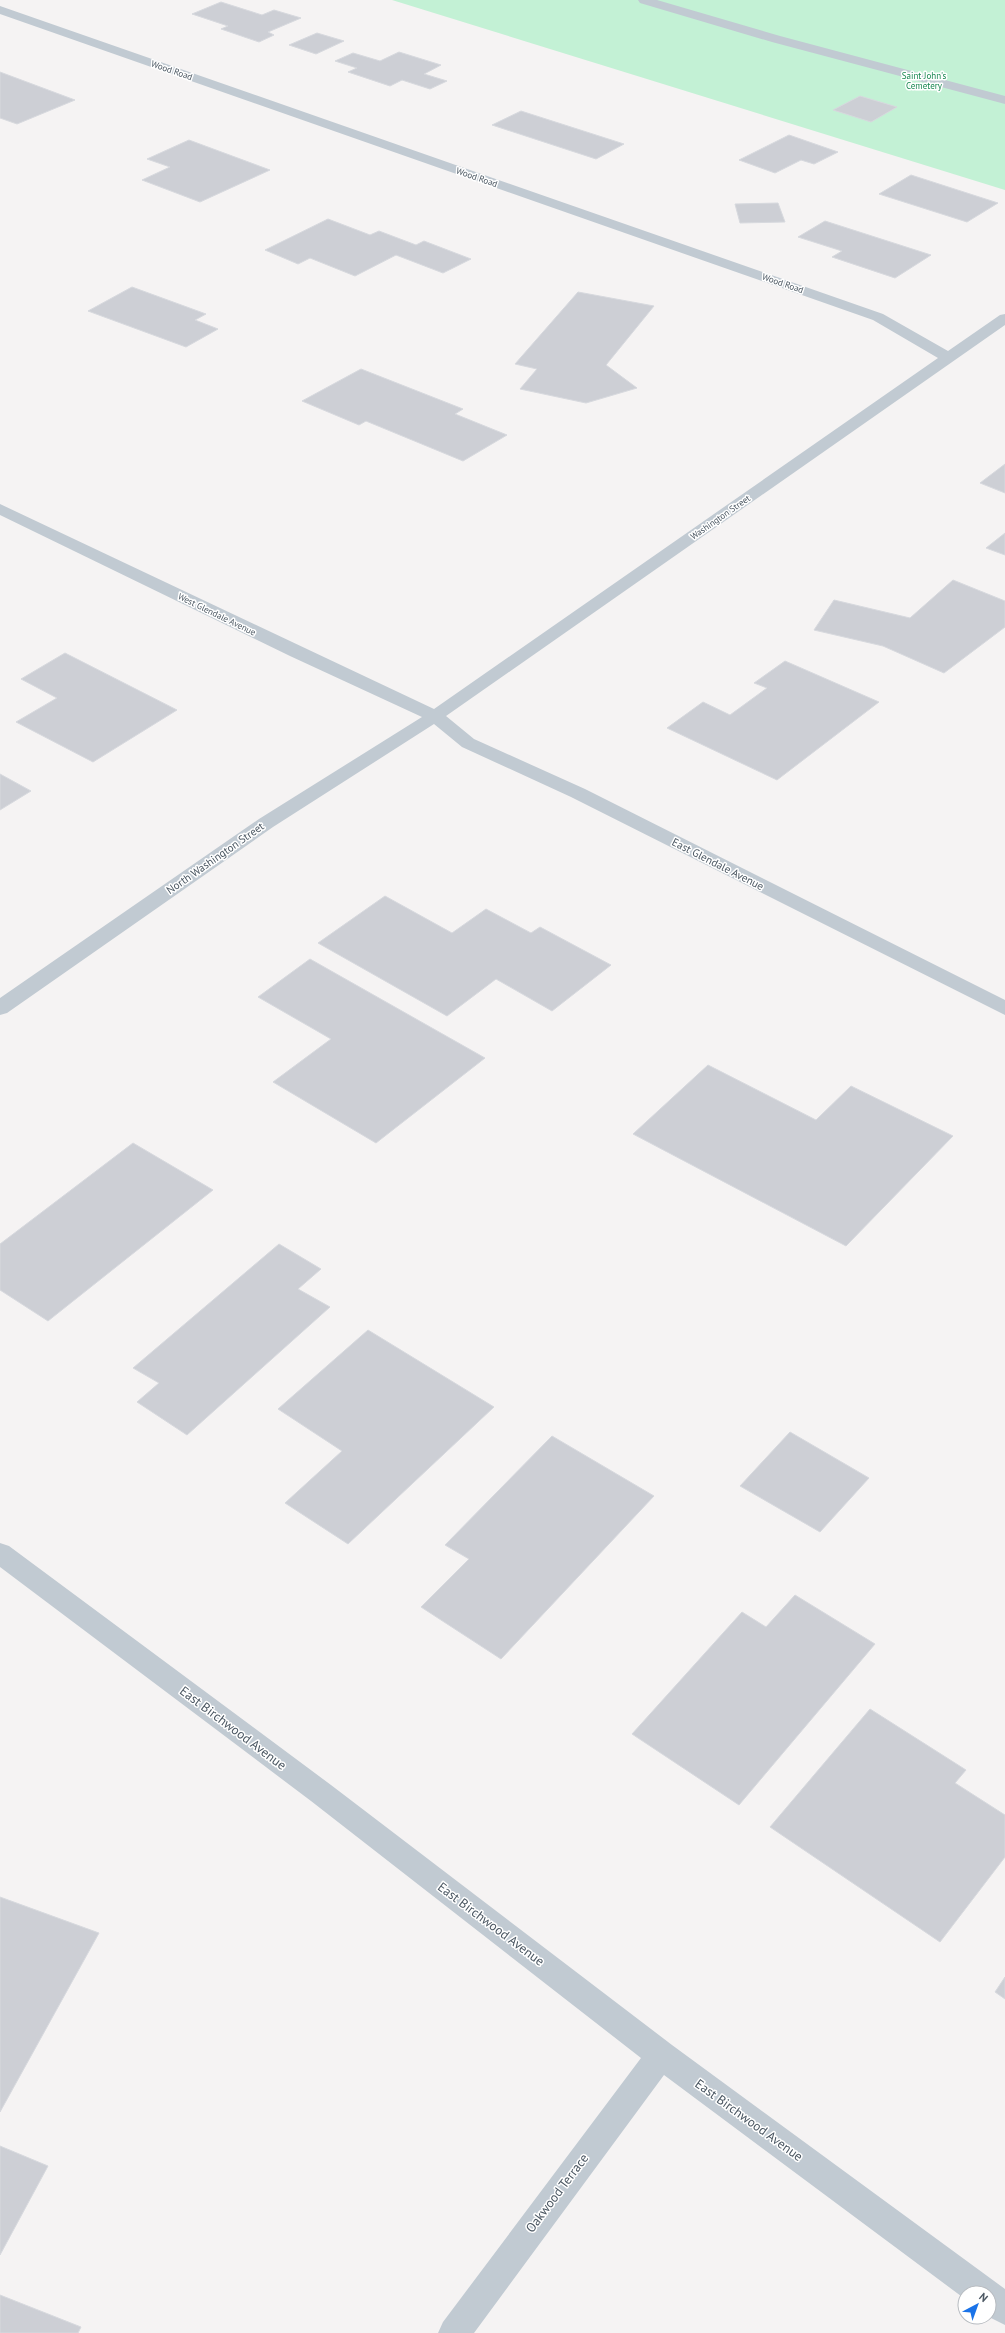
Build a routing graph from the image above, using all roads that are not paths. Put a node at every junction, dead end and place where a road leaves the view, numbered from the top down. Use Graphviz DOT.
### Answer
graph roads {
  1 [pos="644,0"];
  2 [pos="0,10"];
  3 [pos="1005,100"];
  4 [pos="1005,318"];
  5 [pos="948,357"];
  6 [pos="0,509"];
  7 [pos="435,716"];
  8 [pos="0,1008"];
  9 [pos="1005,1008"];
  10 [pos="0,1553"];
  11 [pos="661,2055"];
  12 [pos="973,2285"];
  13 [pos="454,2333"];
  1 -- 3 [label="street"];
  2 -- 5 [label="street, Wood Road"];
  4 -- 5 [label="street, Washington Street"];
  5 -- 7 [label="street, Washington Street"];
  6 -- 7 [label="street, West Glendale Avenue"];
  7 -- 8 [label="street, North Washington Street"];
  7 -- 9 [label="street, East Glendale Avenue"];
  10 -- 11 [label="street, East Birchwood Avenue"];
  11 -- 12 [label="street, East Birchwood Avenue"];
  11 -- 13 [label="street, Oakwood Terrace"];
}
